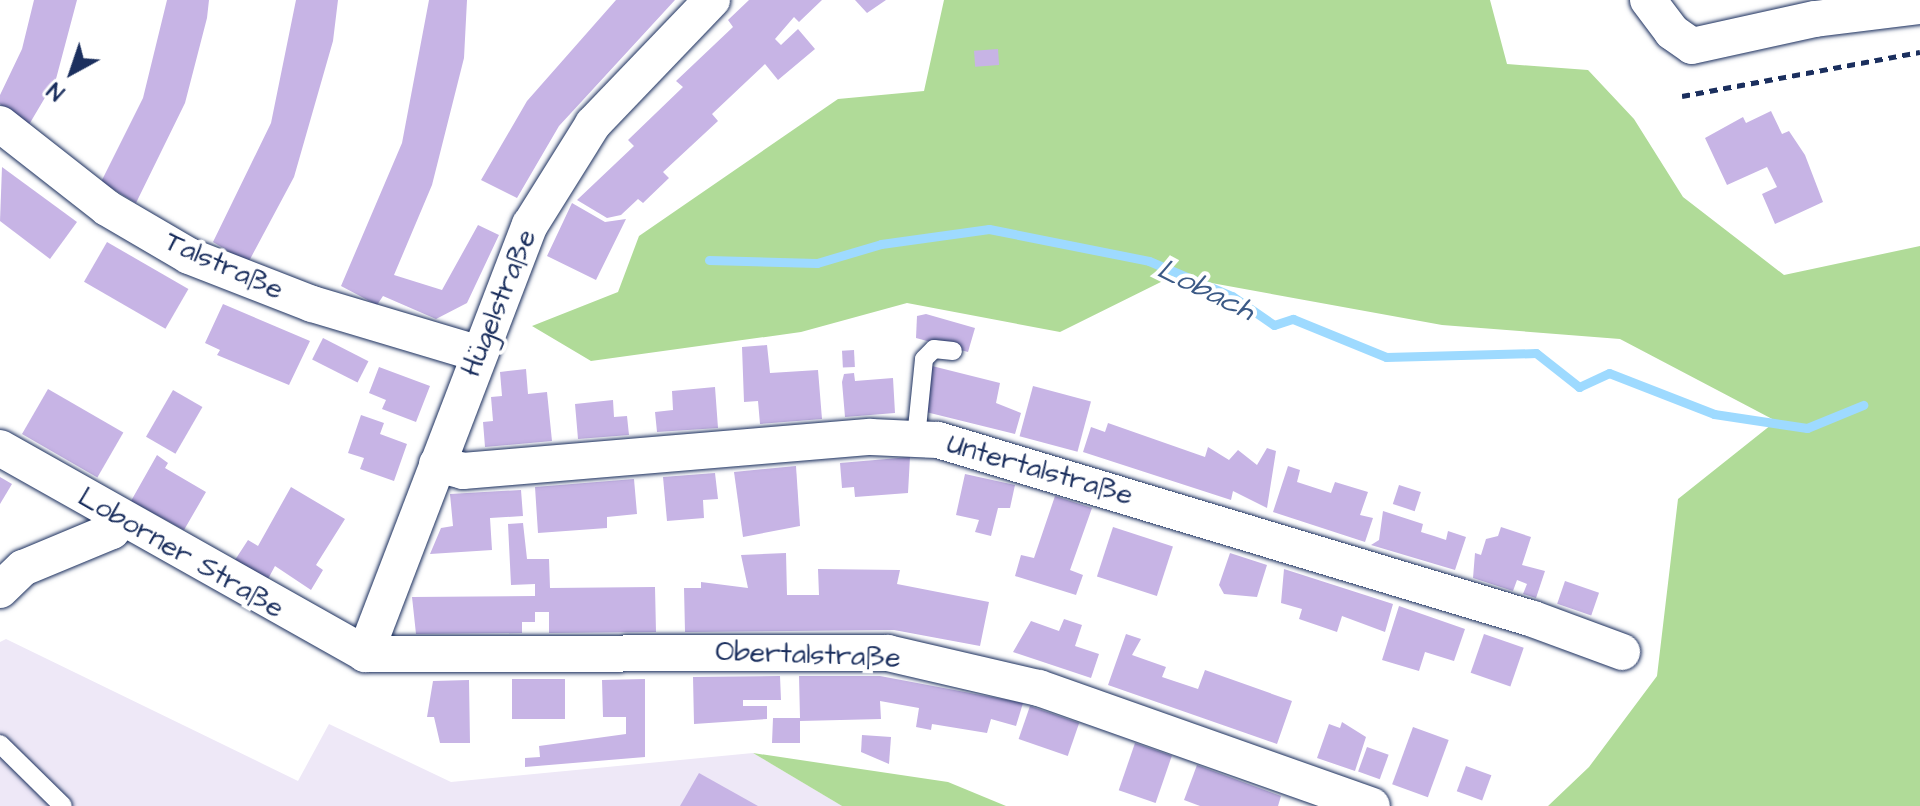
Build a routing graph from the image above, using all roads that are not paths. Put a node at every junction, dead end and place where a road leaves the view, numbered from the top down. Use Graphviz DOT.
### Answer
graph roads {
  1 [pos="712,0"];
  2 [pos="1648,0"];
  3 [pos="1920,6"];
  4 [pos="0,124"];
  5 [pos="953,351"];
  6 [pos="476,353"];
  7 [pos="916,438"];
  8 [pos="0,448"];
  9 [pos="437,464"];
  10 [pos="120,519"];
  11 [pos="0,590"];
  12 [pos="1622,652"];
  13 [pos="365,654"];
  14 [pos="0,744"];
  15 [pos="63,806"];
  16 [pos="1372,806"];
  1 -- 6 [label="street, Hügelstraße"];
  2 -- 3 [label="street"];
  4 -- 6 [label="street, Talstraße"];
  5 -- 7 [label="lane"];
  6 -- 9 [label="street, Hügelstraße"];
  7 -- 9 [label="street, Untertalstraße"];
  7 -- 12 [label="street, Untertalstraße"];
  8 -- 10 [label="street, Loborner Straße"];
  9 -- 13 [label="street, Hügelstraße"];
  10 -- 11 [label="street"];
  10 -- 13 [label="street, Loborner Straße"];
  13 -- 16 [label="street, Obertalstraße"];
  14 -- 15 [label="lane"];
}
